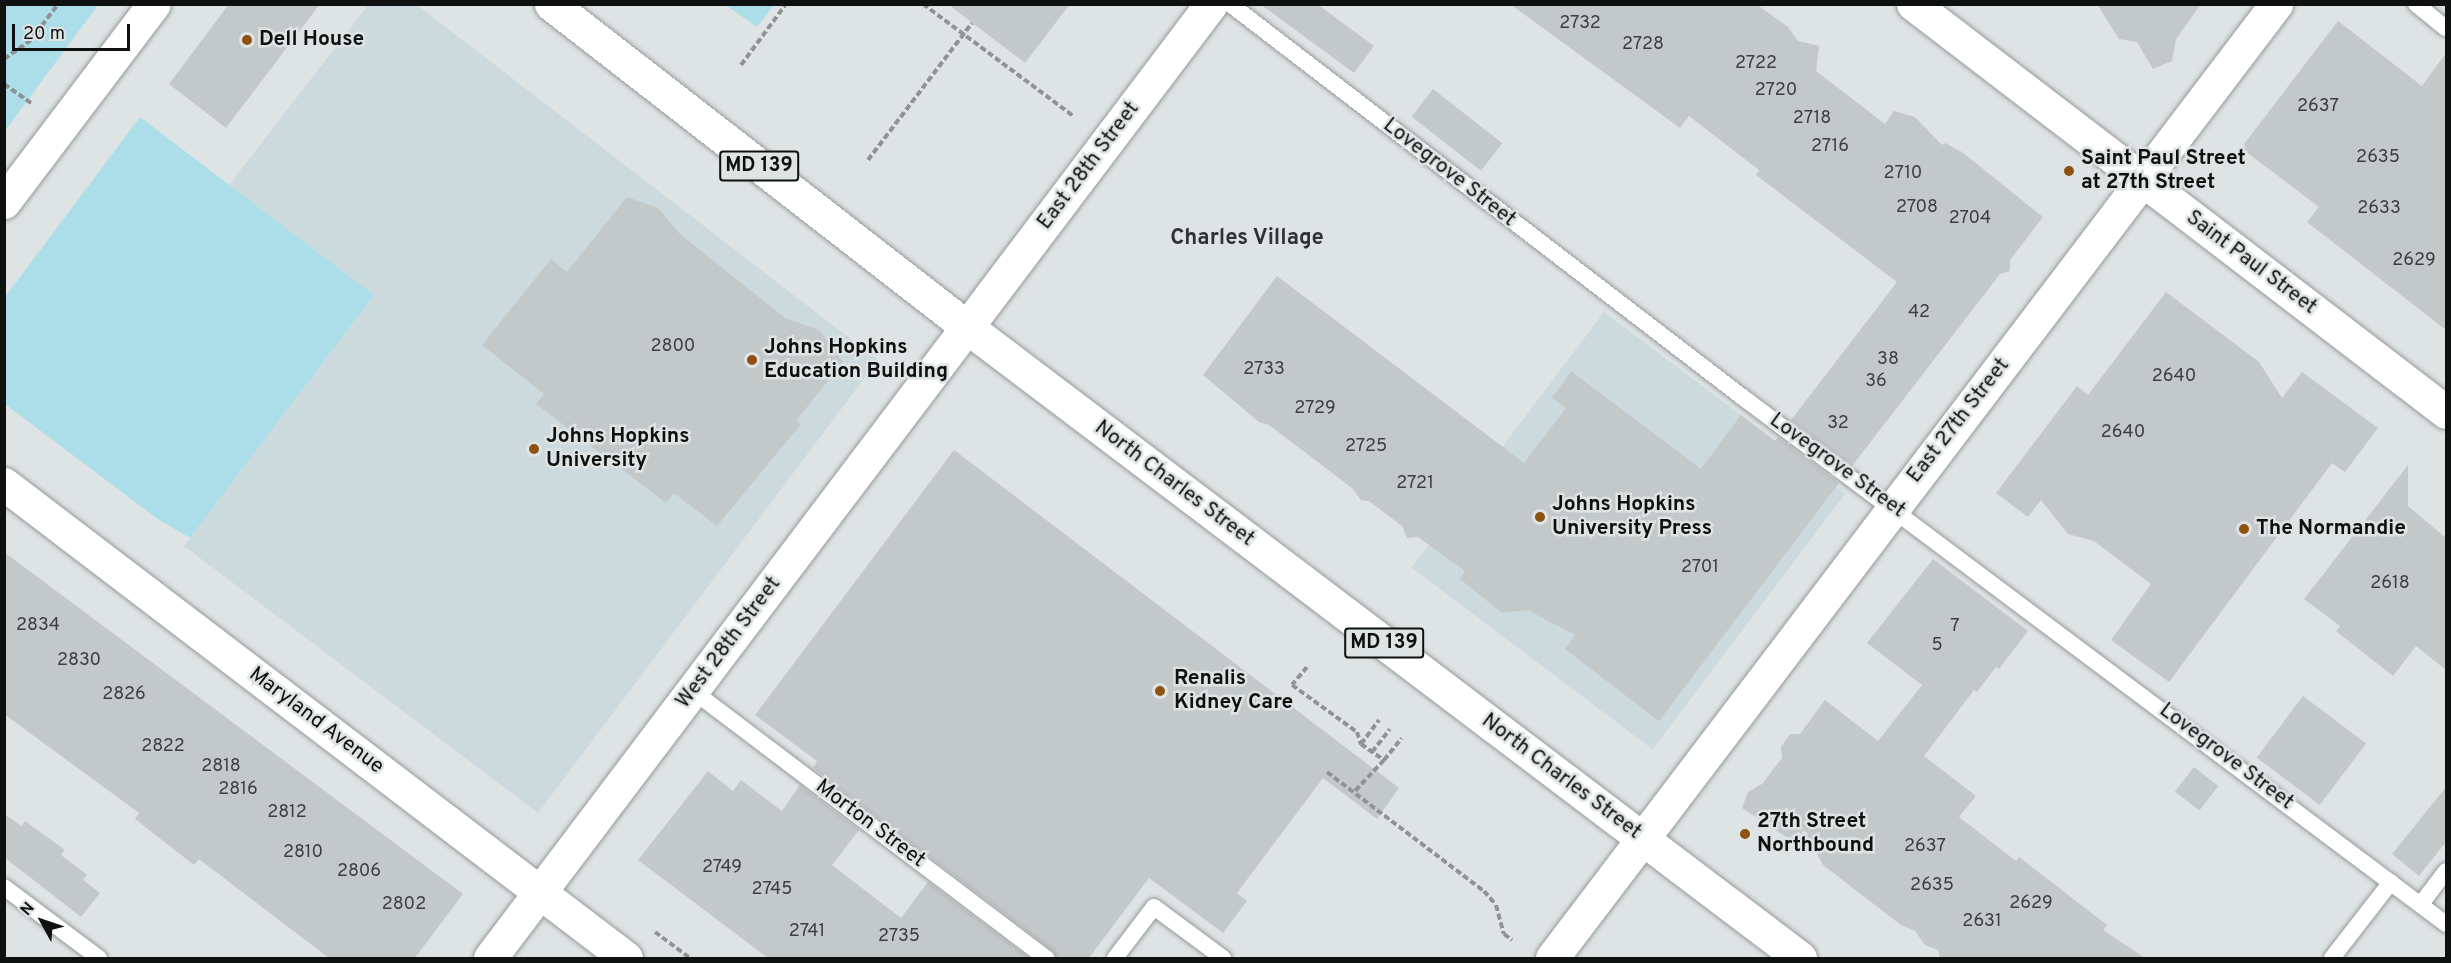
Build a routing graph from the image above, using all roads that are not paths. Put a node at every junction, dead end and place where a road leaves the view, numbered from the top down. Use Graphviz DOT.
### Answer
graph roads {
  1 [pos="154,4"];
  2 [pos="551,4"];
  3 [pos="1211,4"];
  4 [pos="1230,4"];
  5 [pos="1913,4"];
  6 [pos="2276,4"];
  7 [pos="2416,4"];
  8 [pos="2446,28"];
  9 [pos="2144,180"];
  10 [pos="4,202"];
  11 [pos="967,327"];
  12 [pos="2446,412"];
  13 [pos="4,484"];
  14 [pos="1894,506"];
  15 [pos="693,690"];
  16 [pos="1643,839"];
  17 [pos="2446,871"];
  18 [pos="2391,882"];
  19 [pos="4,887"];
  20 [pos="541,893"];
  21 [pos="2421,904"];
  22 [pos="2446,924"];
  23 [pos="99,958"];
  24 [pos="490,958"];
  25 [pos="626,958"];
  26 [pos="1046,958"];
  27 [pos="1115,958"];
  28 [pos="1222,958"];
  29 [pos="1552,958"];
  30 [pos="1800,958"];
  31 [pos="2332,958"];
  1 -- 10 [label="main road"];
  2 -- 11 [label="main road, North Charles Street / MD 139"];
  3 -- 11 [label="main road, East 28th Street"];
  4 -- 14 [label="lane, Lovegrove Street"];
  5 -- 9 [label="main road, Saint Paul Street"];
  6 -- 9 [label="main road, East 27th Street"];
  7 -- 8 [label="lane"];
  9 -- 12 [label="main road, Saint Paul Street"];
  9 -- 14 [label="main road, East 27th Street"];
  11 -- 15 [label="main road, West 28th Street"];
  11 -- 16 [label="main road, North Charles Street / MD 139"];
  13 -- 20 [label="main road, Maryland Avenue"];
  14 -- 16 [label="main road, East 27th Street"];
  14 -- 18 [label="lane, Lovegrove Street"];
  15 -- 20 [label="main road, West 28th Street"];
  15 -- 26 [label="lane, Morton Street"];
  16 -- 29 [label="main road, East 27th Street"];
  16 -- 30 [label="main road, North Charles Street / MD 139"];
  17 -- 21 [label="lane"];
  18 -- 21 [label="lane, Lovegrove Street"];
  18 -- 31 [label="lane"];
  19 -- 23 [label="lane"];
  20 -- 24 [label="main road, West 28th Street"];
  20 -- 25 [label="main road, Maryland Avenue"];
  21 -- 22 [label="lane, Lovegrove Street"];
  27 -- 28 [label="lane"];
}
